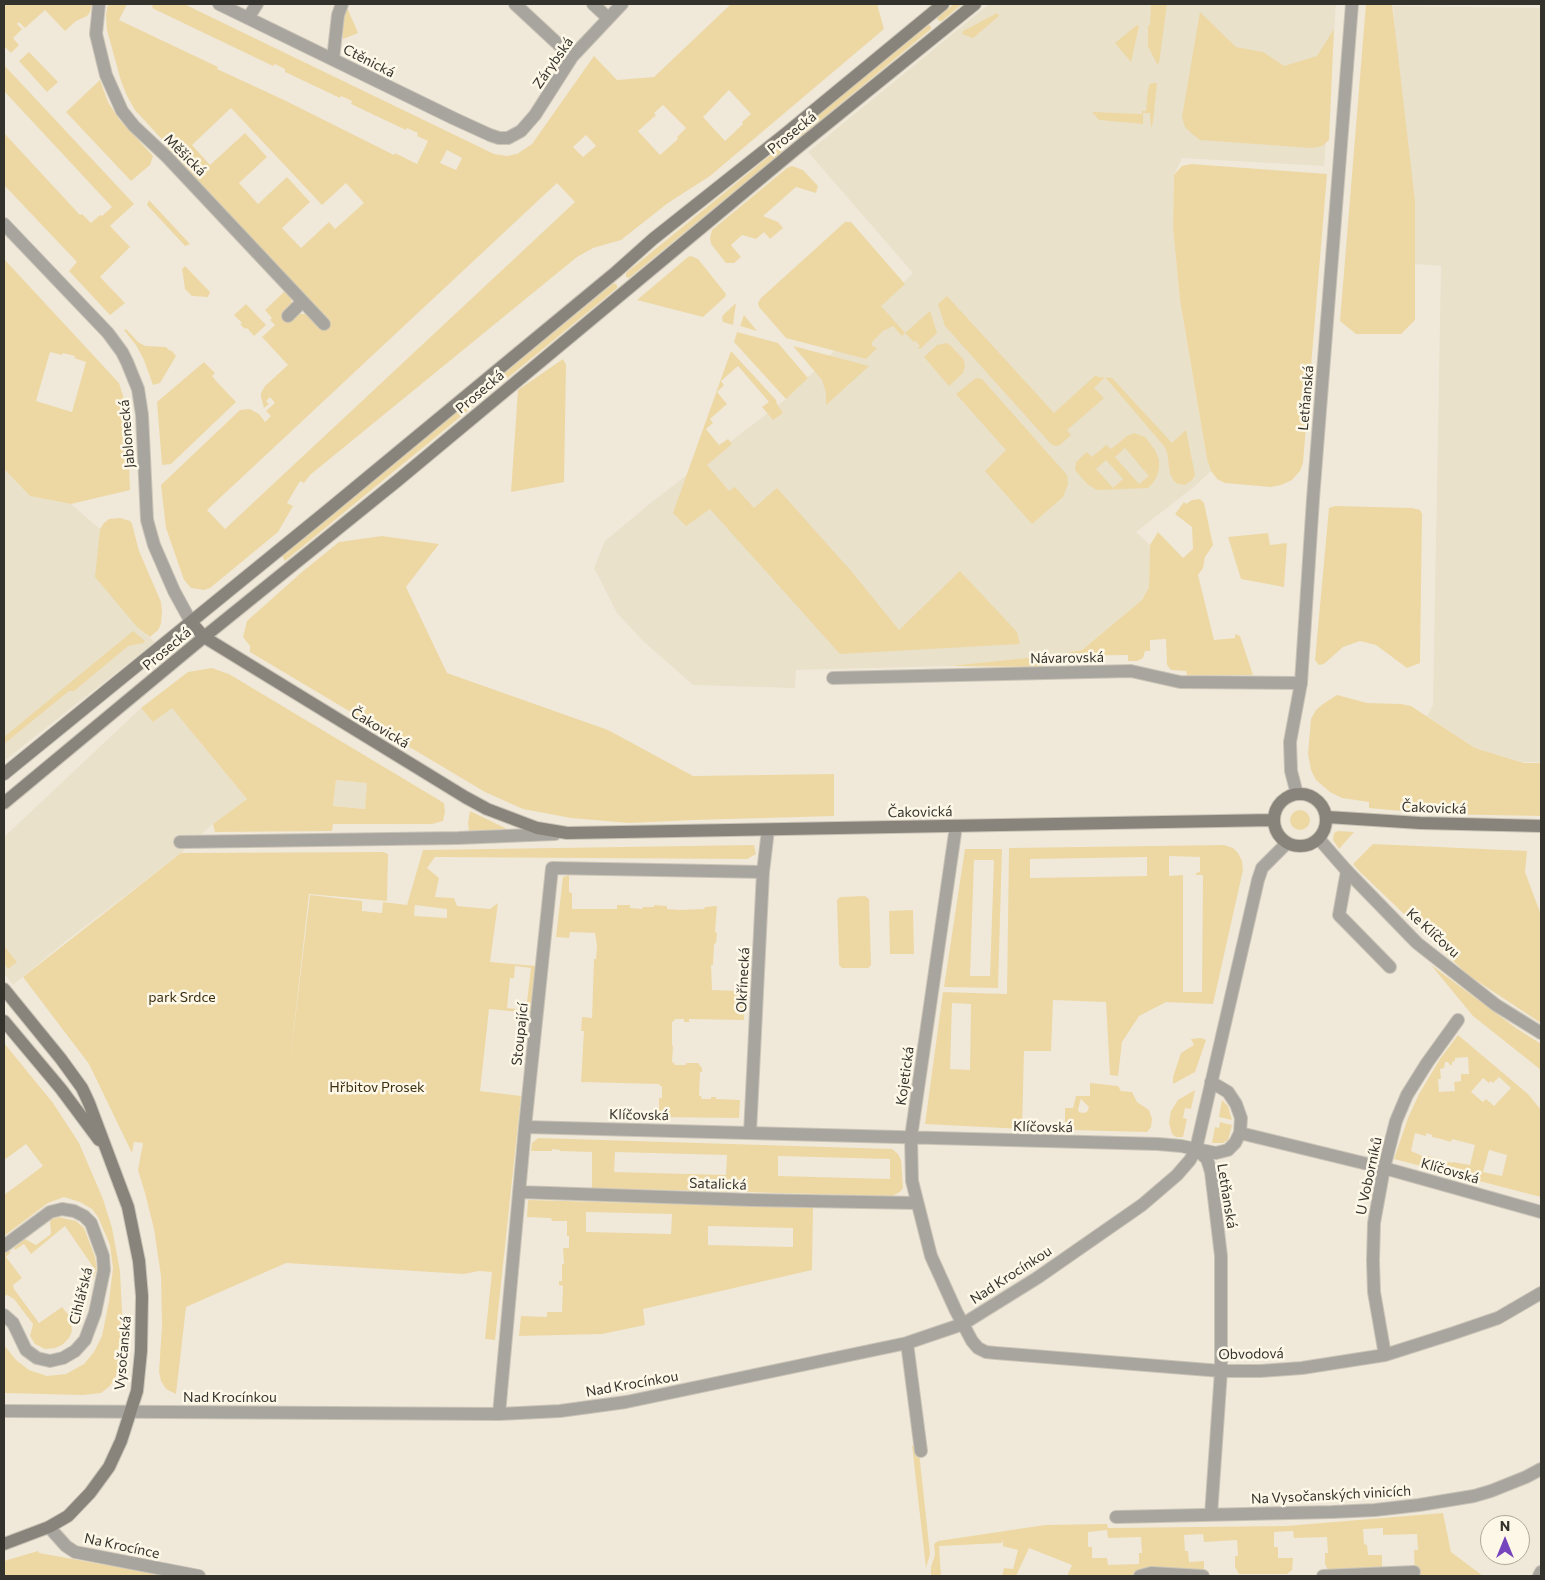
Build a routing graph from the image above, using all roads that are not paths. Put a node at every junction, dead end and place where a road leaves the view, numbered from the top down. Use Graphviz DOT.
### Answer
graph roads {
  1 [pos="99,4"];
  2 [pos="219,4"];
  3 [pos="257,4"];
  4 [pos="342,4"];
  5 [pos="515,4"];
  6 [pos="593,4"];
  7 [pos="622,4"];
  8 [pos="943,4"];
  9 [pos="975,4"];
  10 [pos="1352,4"];
  11 [pos="248,18"];
  12 [pos="608,18"];
  13 [pos="572,58"];
  14 [pos="333,59"];
  15 [pos="508,138"];
  16 [pos="4,224"];
  17 [pos="302,302"];
  18 [pos="288,316"];
  19 [pos="324,324"];
  20 [pos="191,622"];
  21 [pos="204,637"];
  22 [pos="833,678"];
  23 [pos="1301,683"];
  24 [pos="4,774"];
  25 [pos="1297,794"];
  26 [pos="4,803"];
  27 [pos="1326,817"];
  28 [pos="1273,820"];
  29 [pos="956,826"];
  30 [pos="1541,826"];
  31 [pos="768,830"];
  32 [pos="567,833"];
  33 [pos="1319,839"];
  34 [pos="180,842"];
  35 [pos="1286,843"];
  36 [pos="1347,871"];
  37 [pos="763,872"];
  38 [pos="1390,967"];
  39 [pos="4,989"];
  40 [pos="4,1020"];
  41 [pos="1458,1020"];
  42 [pos="1541,1033"];
  43 [pos="1210,1082"];
  44 [pos="525,1127"];
  45 [pos="750,1133"];
  46 [pos="1240,1133"];
  47 [pos="911,1137"];
  48 [pos="1196,1149"];
  49 [pos="114,1166"];
  50 [pos="1384,1168"];
  51 [pos="519,1192"];
  52 [pos="917,1203"];
  53 [pos="1541,1212"];
  54 [pos="4,1246"];
  55 [pos="1541,1293"];
  56 [pos="4,1314"];
  57 [pos="962,1324"];
  58 [pos="907,1344"];
  59 [pos="1385,1354"];
  60 [pos="1221,1371"];
  61 [pos="4,1411"];
  62 [pos="131,1412"];
  63 [pos="499,1414"];
  64 [pos="921,1451"];
  65 [pos="1541,1469"];
  66 [pos="1211,1515"];
  67 [pos="1116,1517"];
  68 [pos="49,1528"];
  69 [pos="4,1544"];
  70 [pos="1414,1572"];
  71 [pos="1541,1572"];
  72 [pos="199,1576"];
  73 [pos="1140,1576"];
  74 [pos="1203,1576"];
  75 [pos="1323,1576"];
  76 [pos="1538,1576"];
  1 -- 17 [label="street, Měšická"];
  2 -- 11 [label="street, Ctěnická"];
  3 -- 11 [label="street"];
  4 -- 14 [label="street"];
  5 -- 13 [label="street"];
  6 -- 12 [label="street"];
  7 -- 12 [label="street, Zárybská"];
  8 -- 20 [label="main road, Prosecká"];
  9 -- 21 [label="main road, Prosecká"];
  10 -- 23 [label="street, Letňanská"];
  11 -- 14 [label="street, Ctěnická"];
  12 -- 13 [label="street, Zárybská"];
  13 -- 15 [label="street, Zárybská"];
  14 -- 15 [label="street, Ctěnická"];
  16 -- 20 [label="street, Jablonecká"];
  17 -- 18 [label="street"];
  17 -- 19 [label="street, Měšická"];
  20 -- 21 [label="main road, Čakovická"];
  20 -- 24 [label="main road, Prosecká"];
  21 -- 26 [label="main road, Prosecká"];
  21 -- 32 [label="main road, Čakovická"];
  22 -- 23 [label="street, Návarovská"];
  23 -- 25 [label="street, Letňanská"];
  25 -- 27 [label="main road"];
  25 -- 28 [label="main road"];
  27 -- 30 [label="main road, Čakovická"];
  27 -- 33 [label="main road"];
  28 -- 29 [label="main road, Čakovická"];
  28 -- 35 [label="main road"];
  29 -- 31 [label="main road, Čakovická"];
  29 -- 47 [label="street, Kojetická"];
  31 -- 32 [label="main road, Čakovická"];
  31 -- 37 [label="street, Okřínecká"];
  32 -- 34 [label="street, Čakovická"];
  33 -- 35 [label="main road"];
  33 -- 36 [label="street, Ke Klíčovu"];
  35 -- 43 [label="street"];
  36 -- 38 [label="street"];
  36 -- 42 [label="street, Ke Klíčovu"];
  37 -- 44 [label="street, Stoupající"];
  37 -- 45 [label="street, Okřínecká"];
  39 -- 49 [label="main road, Vysočanská"];
  40 -- 49 [label="main road, Vysočanská"];
  41 -- 50 [label="street, U Voborníků"];
  43 -- 46 [label="street"];
  43 -- 48 [label="street"];
  44 -- 45 [label="street, Klíčovská"];
  44 -- 51 [label="street, Stoupající"];
  45 -- 47 [label="street, Klíčovská"];
  46 -- 48 [label="street, Klíčovská"];
  46 -- 50 [label="street, Klíčovská"];
  47 -- 48 [label="street, Klíčovská"];
  47 -- 52 [label="street, Kojetická"];
  48 -- 57 [label="street, Nad Krocínkou"];
  48 -- 60 [label="street, Letňanská"];
  49 -- 62 [label="main road, Vysočanská"];
  50 -- 53 [label="street, Klíčovská"];
  50 -- 59 [label="street, U Voborníků"];
  51 -- 52 [label="street, Satalická"];
  51 -- 63 [label="street, Stoupající"];
  52 -- 57 [label="street, Kojetická"];
  54 -- 56 [label="street, Cihlářská"];
  55 -- 59 [label="street, Obvodová"];
  57 -- 58 [label="street, Nad Krocínkou"];
  57 -- 60 [label="street, Obvodová"];
  58 -- 63 [label="street, Nad Krocínkou"];
  58 -- 64 [label="street"];
  59 -- 60 [label="street, Obvodová"];
  60 -- 66 [label="street, Letňanská"];
  61 -- 62 [label="street, Nad Krocínkou"];
  62 -- 63 [label="street, Nad Krocínkou"];
  62 -- 68 [label="main road, Vysočanská"];
  65 -- 66 [label="street, Na Vysočanských vinicích"];
  66 -- 67 [label="street, Na Vysočanských vinicích"];
  68 -- 69 [label="main road, Vysočanská"];
  68 -- 72 [label="street, Na Krocínce"];
  70 -- 75 [label="street"];
  71 -- 76 [label="street"];
  73 -- 74 [label="street"];
}
